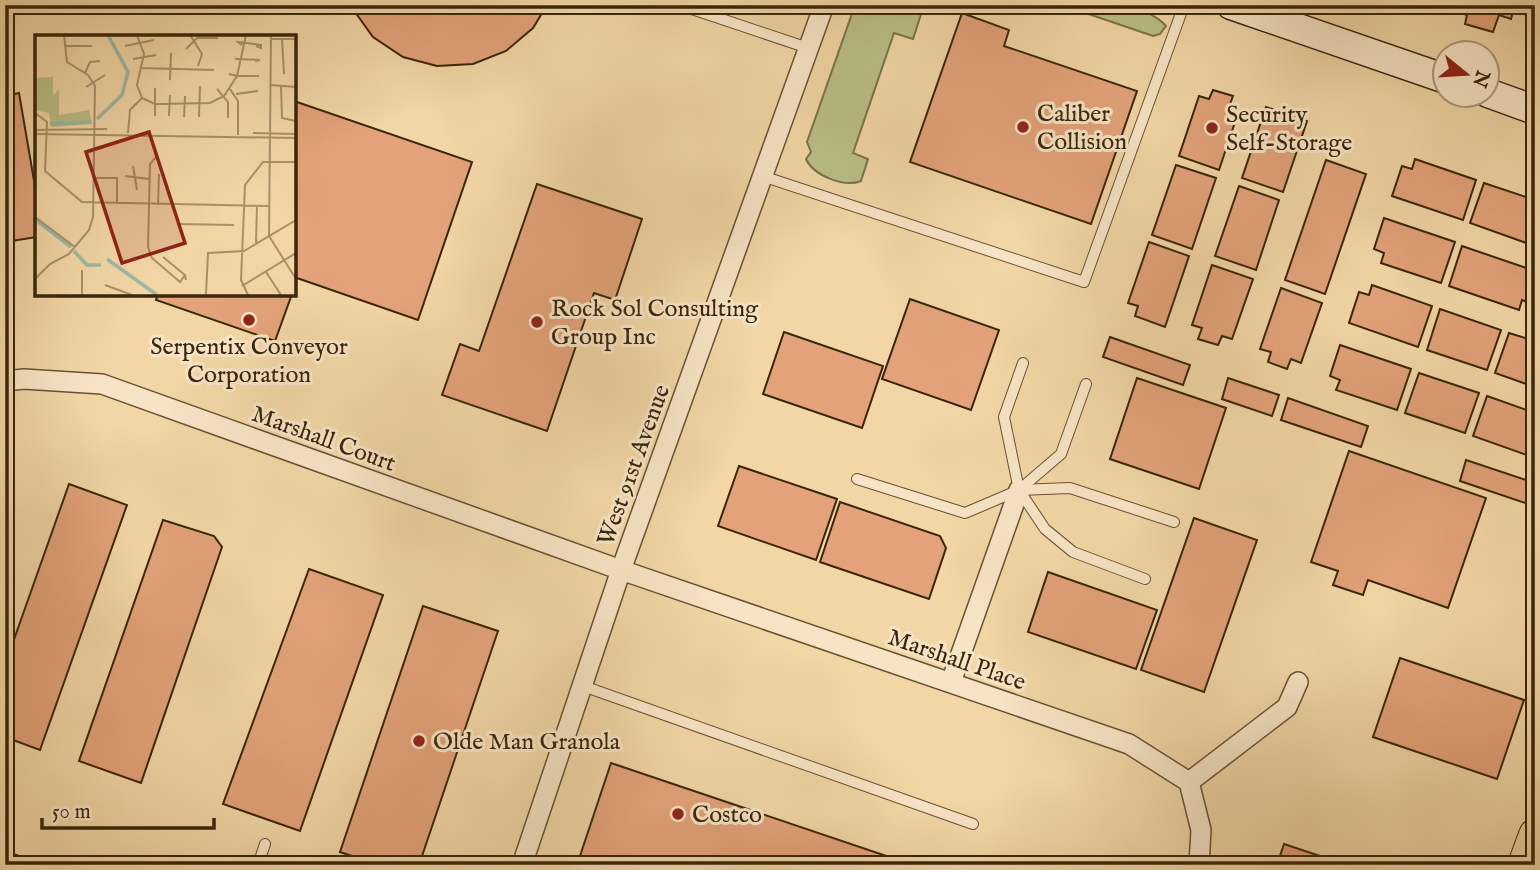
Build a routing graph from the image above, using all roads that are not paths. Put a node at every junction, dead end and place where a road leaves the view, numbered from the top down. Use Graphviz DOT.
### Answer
graph roads {
  1 [pos="680,5"];
  2 [pos="824,5"];
  3 [pos="1184,5"];
  4 [pos="1231,5"];
  5 [pos="808,48"];
  6 [pos="1432,74"];
  7 [pos="1502,98"];
  8 [pos="1535,110"];
  9 [pos="762,176"];
  10 [pos="1023,363"];
  11 [pos="5,381"];
  12 [pos="1086,384"];
  13 [pos="858,479"];
  14 [pos="1019,489"];
  15 [pos="1174,522"];
  16 [pos="621,570"];
  17 [pos="1145,579"];
  18 [pos="951,682"];
  19 [pos="1298,682"];
  20 [pos="583,686"];
  21 [pos="1189,782"];
  22 [pos="973,824"];
  23 [pos="1535,835"];
  24 [pos="265,844"];
  25 [pos="258,865"];
  26 [pos="522,865"];
  27 [pos="1199,865"];
  28 [pos="1524,865"];
  1 -- 5 [label="lane"];
  2 -- 5 [label="street, West 91st Avenue"];
  3 -- 9 [label="lane"];
  4 -- 6 [label="street"];
  5 -- 9 [label="street, West 91st Avenue"];
  7 -- 8 [label="street"];
  9 -- 16 [label="street, West 91st Avenue"];
  10 -- 14 [label="lane"];
  11 -- 16 [label="street, Marshall Court"];
  12 -- 14 [label="lane"];
  13 -- 14 [label="lane"];
  14 -- 15 [label="lane"];
  14 -- 17 [label="lane"];
  14 -- 18 [label="street"];
  16 -- 18 [label="street, Marshall Place"];
  16 -- 20 [label="street, West 91st Avenue"];
  18 -- 21 [label="street, Marshall Place"];
  19 -- 21 [label="street"];
  20 -- 22 [label="lane"];
  20 -- 26 [label="street, West 91st Avenue"];
  21 -- 27 [label="street"];
  23 -- 28 [label="main road"];
  24 -- 25 [label="lane"];
}
